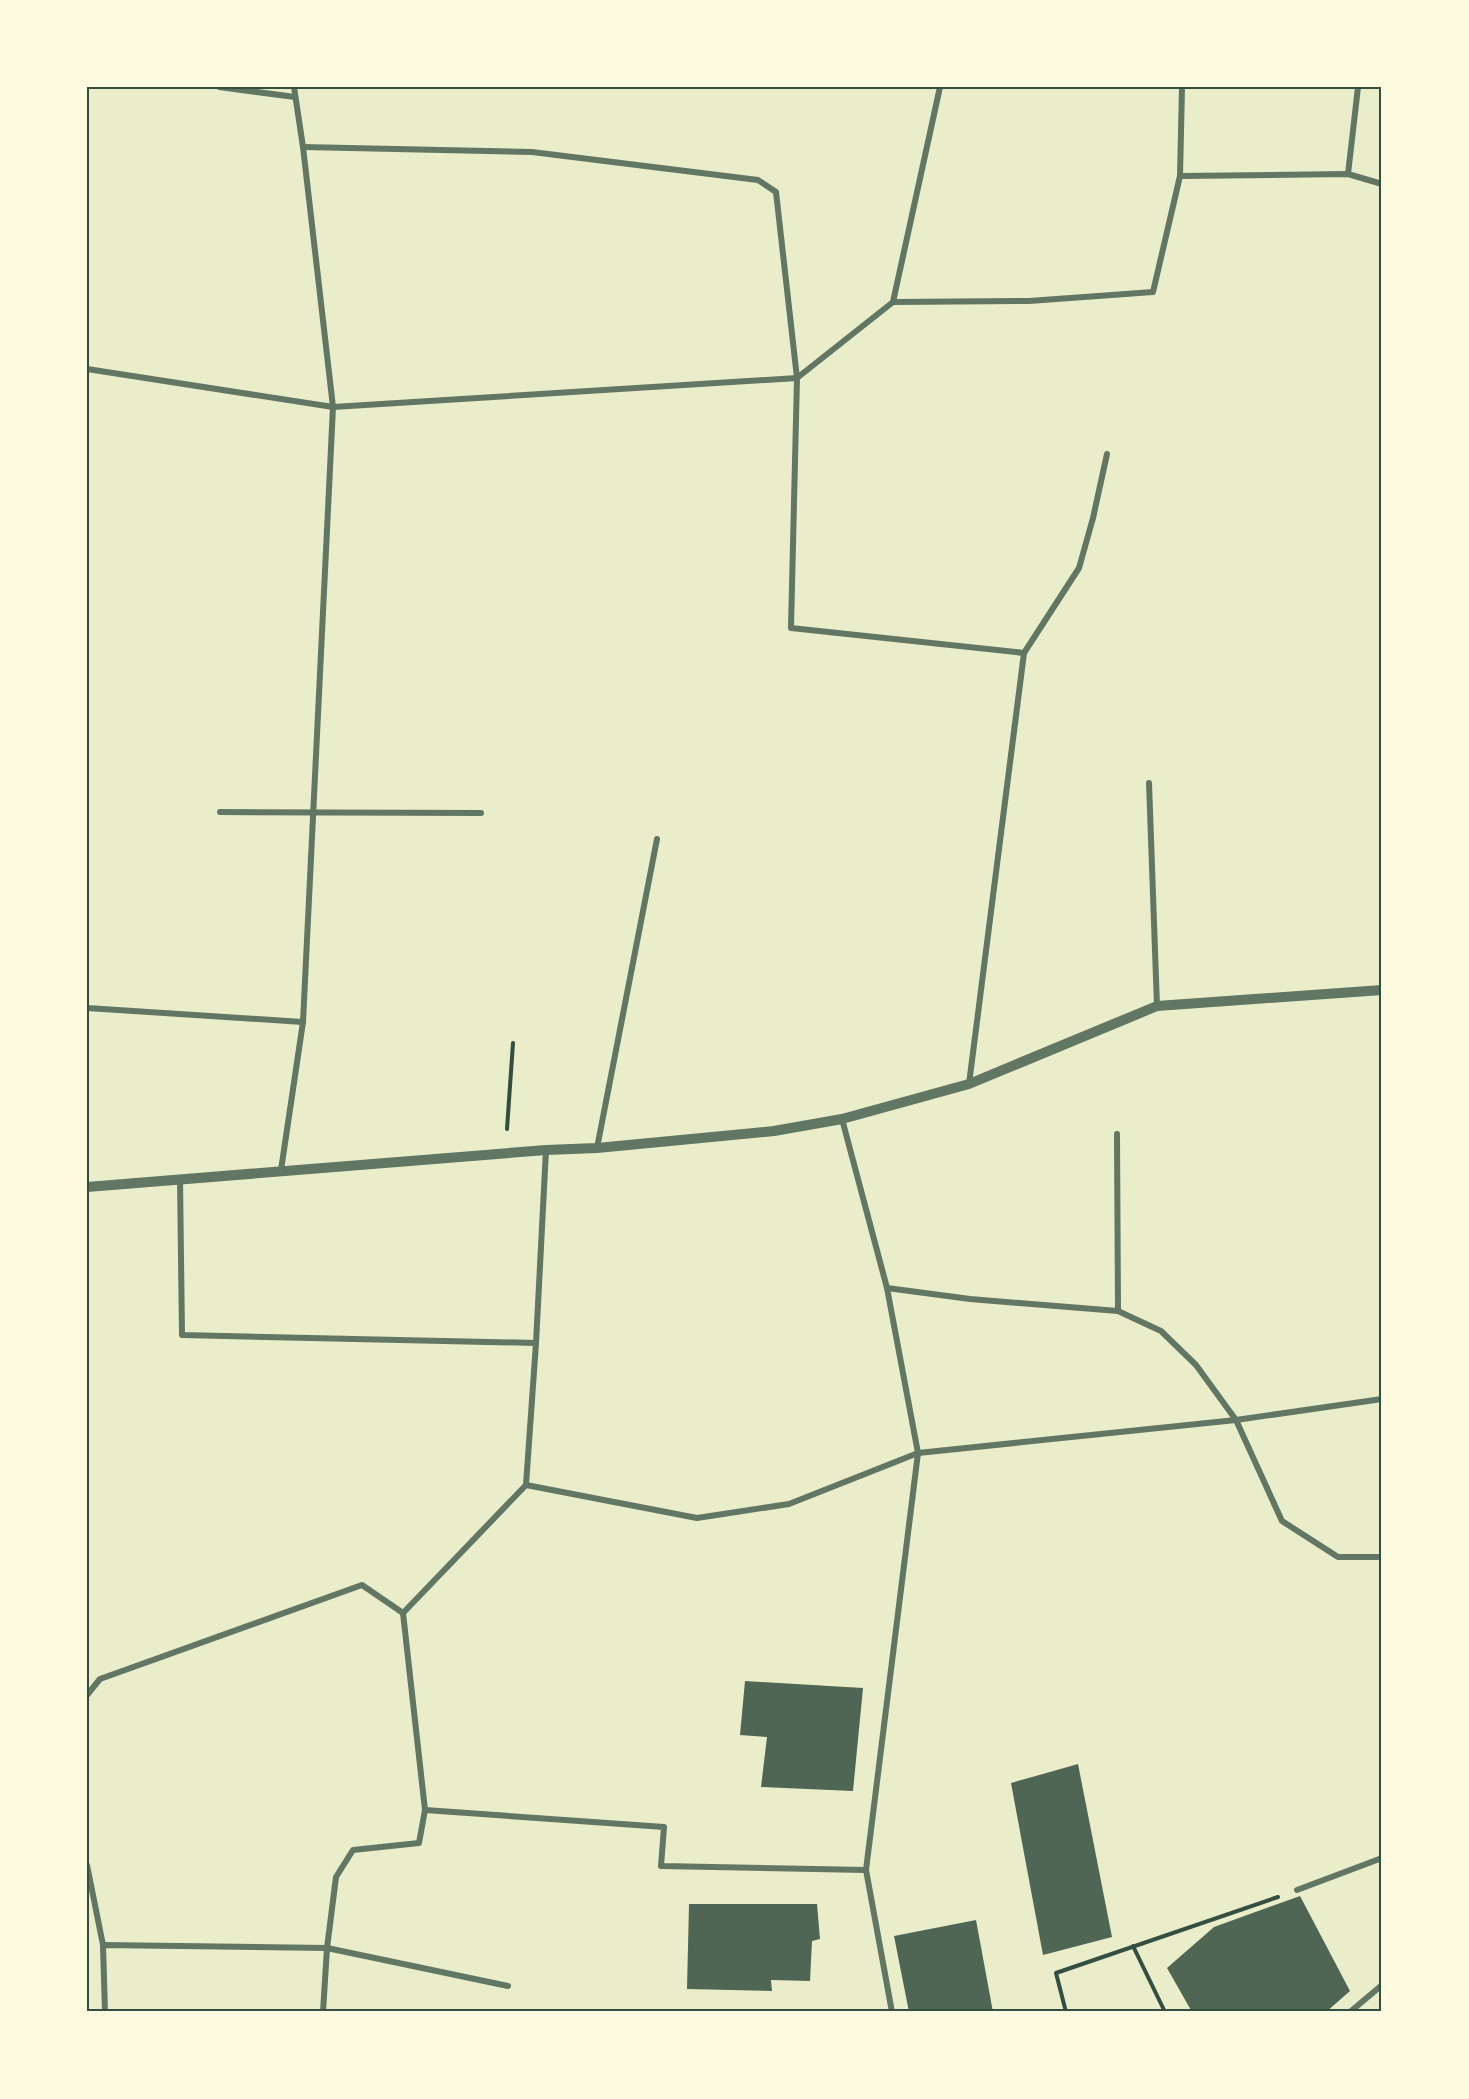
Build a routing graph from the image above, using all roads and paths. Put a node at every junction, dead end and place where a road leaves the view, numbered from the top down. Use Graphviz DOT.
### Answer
graph roads {
  1 [pos="219,87"];
  2 [pos="294,87"];
  3 [pos="940,87"];
  4 [pos="1182,87"];
  5 [pos="1358,87"];
  6 [pos="296,97"];
  7 [pos="303,147"];
  8 [pos="1348,174"];
  9 [pos="1180,176"];
  10 [pos="1382,184"];
  11 [pos="893,302"];
  12 [pos="87,369"];
  13 [pos="797,378"];
  14 [pos="333,407"];
  15 [pos="1107,454"];
  16 [pos="1024,652"];
  17 [pos="1149,783"];
  18 [pos="220,812"];
  19 [pos="314,812"];
  20 [pos="481,813"];
  21 [pos="657,839"];
  22 [pos="1382,990"];
  23 [pos="1157,1006"];
  24 [pos="87,1008"];
  25 [pos="303,1022"];
  26 [pos="513,1043"];
  27 [pos="969,1084"];
  28 [pos="842,1119"];
  29 [pos="1117,1134"];
  30 [pos="597,1148"];
  31 [pos="546,1150"];
  32 [pos="505,1153"];
  33 [pos="281,1170"];
  34 [pos="180,1178"];
  35 [pos="87,1186"];
  36 [pos="887,1288"];
  37 [pos="1118,1311"];
  38 [pos="536,1343"];
  39 [pos="1382,1399"];
  40 [pos="1236,1420"];
  41 [pos="918,1453"];
  42 [pos="526,1485"];
  43 [pos="1382,1557"];
  44 [pos="404,1613"];
  45 [pos="87,1695"];
  46 [pos="425,1810"];
  47 [pos="1382,1858"];
  48 [pos="87,1865"];
  49 [pos="866,1870"];
  50 [pos="1297,1890"];
  51 [pos="103,1945"];
  52 [pos="1133,1946"];
  53 [pos="327,1948"];
  54 [pos="1382,1985"];
  55 [pos="508,1986"];
  56 [pos="105,2012"];
  57 [pos="323,2012"];
  58 [pos="892,2012"];
  59 [pos="1066,2012"];
  60 [pos="1166,2012"];
  61 [pos="1350,2012"];
  1 -- 6 [label="street"];
  2 -- 6 [label="street"];
  3 -- 11 [label="street"];
  4 -- 9 [label="street"];
  5 -- 8 [label="street"];
  6 -- 7 [label="street"];
  7 -- 13 [label="street"];
  7 -- 14 [label="street"];
  8 -- 9 [label="street"];
  8 -- 10 [label="street"];
  9 -- 11 [label="street"];
  11 -- 13 [label="street"];
  12 -- 14 [label="street"];
  13 -- 14 [label="street"];
  13 -- 16 [label="street"];
  14 -- 19 [label="street"];
  15 -- 16 [label="street"];
  16 -- 27 [label="street"];
  17 -- 23 [label="street"];
  18 -- 19 [label="street"];
  19 -- 20 [label="street"];
  19 -- 25 [label="street"];
  21 -- 30 [label="street"];
  22 -- 23 [label="street"];
  23 -- 27 [label="street"];
  24 -- 25 [label="street"];
  25 -- 33 [label="street"];
  26 -- 32 [label="path"];
  27 -- 28 [label="street"];
  28 -- 30 [label="street"];
  28 -- 36 [label="street"];
  29 -- 37 [label="street"];
  30 -- 31 [label="street"];
  31 -- 32 [label="street"];
  31 -- 38 [label="street"];
  32 -- 33 [label="street"];
  33 -- 34 [label="street"];
  34 -- 35 [label="street"];
  34 -- 38 [label="street"];
  36 -- 37 [label="street"];
  36 -- 41 [label="street"];
  37 -- 40 [label="street"];
  38 -- 42 [label="street"];
  39 -- 40 [label="street"];
  40 -- 41 [label="street"];
  40 -- 43 [label="street"];
  41 -- 42 [label="street"];
  41 -- 49 [label="street"];
  42 -- 44 [label="street"];
  44 -- 45 [label="street"];
  44 -- 46 [label="street"];
  46 -- 49 [label="street"];
  46 -- 53 [label="street"];
  47 -- 50 [label="street"];
  48 -- 51 [label="street"];
  49 -- 58 [label="street"];
  50 -- 52 [label="path"];
  51 -- 53 [label="street"];
  51 -- 56 [label="street"];
  52 -- 59 [label="path"];
  52 -- 60 [label="path"];
  53 -- 55 [label="street"];
  53 -- 57 [label="street"];
  54 -- 61 [label="street"];
}
